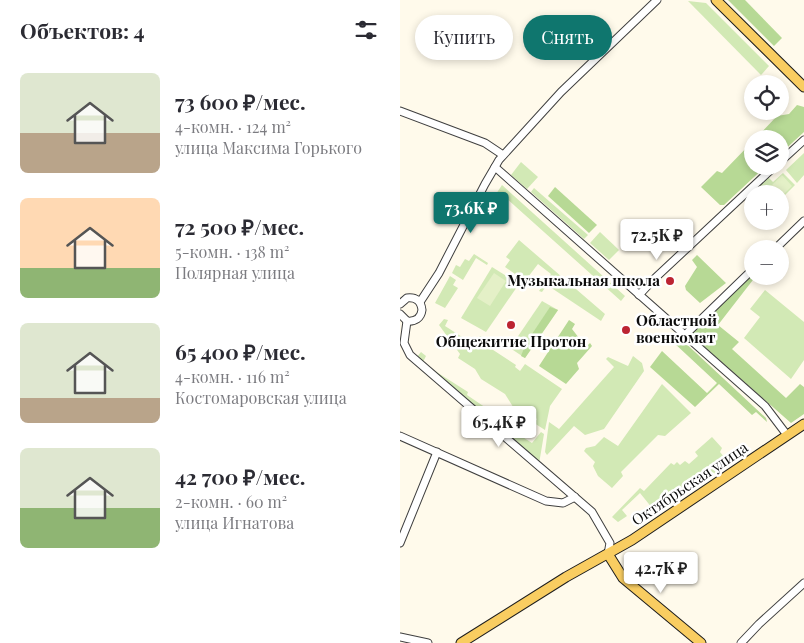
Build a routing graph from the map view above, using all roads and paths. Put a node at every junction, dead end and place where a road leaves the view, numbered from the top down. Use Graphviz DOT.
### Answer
graph roads {
  1 [pos="657,0"];
  2 [pos="716,0"];
  3 [pos="804,87"];
  4 [pos="400,111"];
  5 [pos="804,140"];
  6 [pos="789,154"];
  7 [pos="503,155"];
  8 [pos="495,167"];
  9 [pos="765,175"];
  10 [pos="804,221"];
  11 [pos="784,240"];
  12 [pos="744,278"];
  13 [pos="639,295"];
  14 [pos="420,302"];
  15 [pos="400,303"];
  16 [pos="402,317"];
  17 [pos="685,335"];
  18 [pos="804,424"];
  19 [pos="787,435"];
  20 [pos="400,436"];
  21 [pos="437,452"];
  22 [pos="575,497"];
  23 [pos="400,543"];
  24 [pos="608,554"];
  25 [pos="804,583"];
  26 [pos="400,637"];
  27 [pos="428,643"];
  28 [pos="461,643"];
  29 [pos="701,643"];
  30 [pos="742,643"];
  1 -- 7 [label="street"];
  2 -- 3 [label="main road"];
  4 -- 7 [label="street"];
  5 -- 6 [label="street"];
  7 -- 8 [label="street"];
  8 -- 13 [label="street"];
  8 -- 14 [label="street"];
  9 -- 13 [label="street"];
  10 -- 11 [label="street"];
  12 -- 17 [label="street"];
  13 -- 17 [label="street"];
  14 -- 15 [label="street"];
  14 -- 16 [label="street"];
  16 -- 22 [label="street"];
  17 -- 19 [label="street"];
  18 -- 19 [label="main road, Октябрьская улица"];
  19 -- 24 [label="main road, Октябрьская улица"];
  20 -- 21 [label="street"];
  21 -- 22 [label="street"];
  21 -- 23 [label="street"];
  22 -- 24 [label="street"];
  24 -- 28 [label="main road, Октябрьская улица"];
  24 -- 29 [label="main road"];
  25 -- 30 [label="street"];
  26 -- 27 [label="street"];
}
